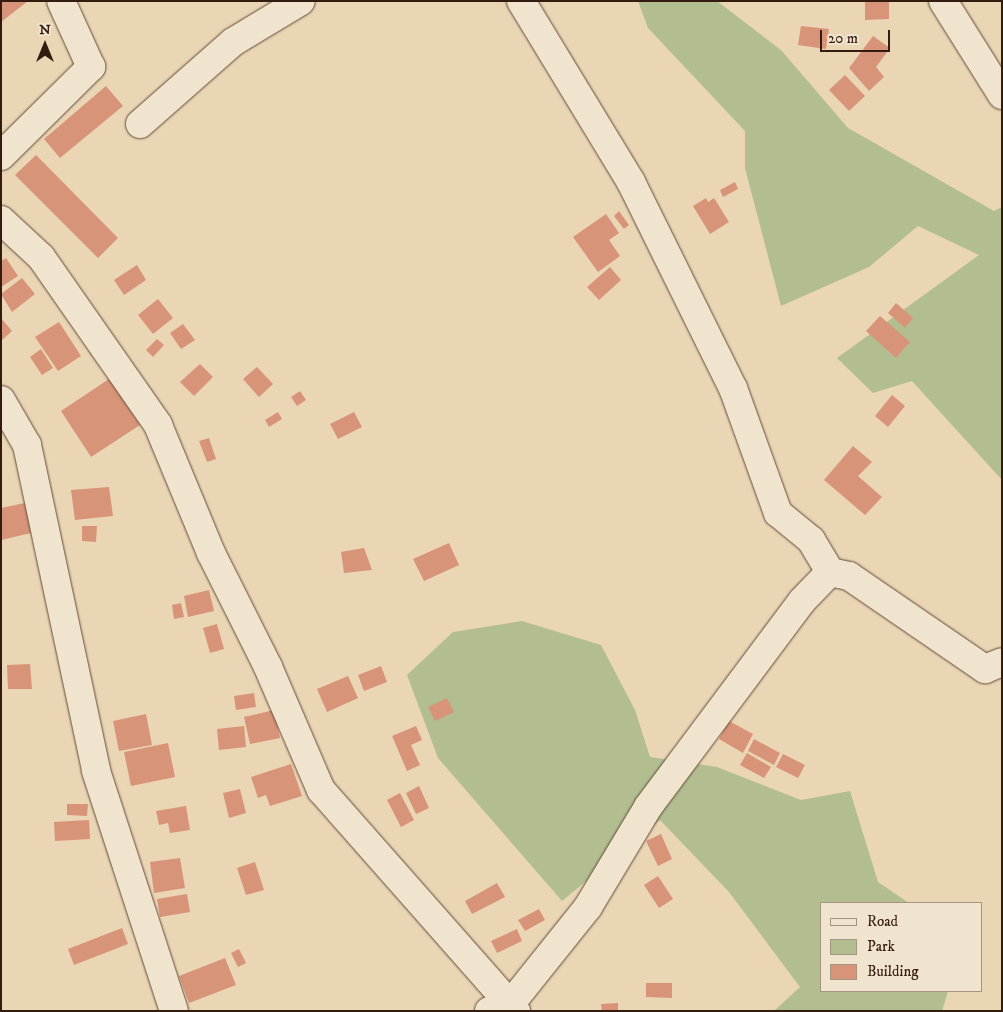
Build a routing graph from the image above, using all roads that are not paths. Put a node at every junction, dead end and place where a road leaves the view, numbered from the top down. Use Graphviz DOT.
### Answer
graph roads {
  1 [pos="61,1"];
  2 [pos="301,1"];
  3 [pos="521,1"];
  4 [pos="942,1"];
  5 [pos="1002,94"];
  6 [pos="140,124"];
  7 [pos="1,156"];
  8 [pos="1,220"];
  9 [pos="1,400"];
  10 [pos="830,572"];
  11 [pos="1002,662"];
  12 [pos="505,1008"];
  13 [pos="174,1011"];
  1 -- 7 [label="street"];
  2 -- 6 [label="street"];
  3 -- 10 [label="street"];
  4 -- 5 [label="street"];
  8 -- 12 [label="street"];
  9 -- 13 [label="street"];
  10 -- 11 [label="street"];
  10 -- 12 [label="street"];
}
